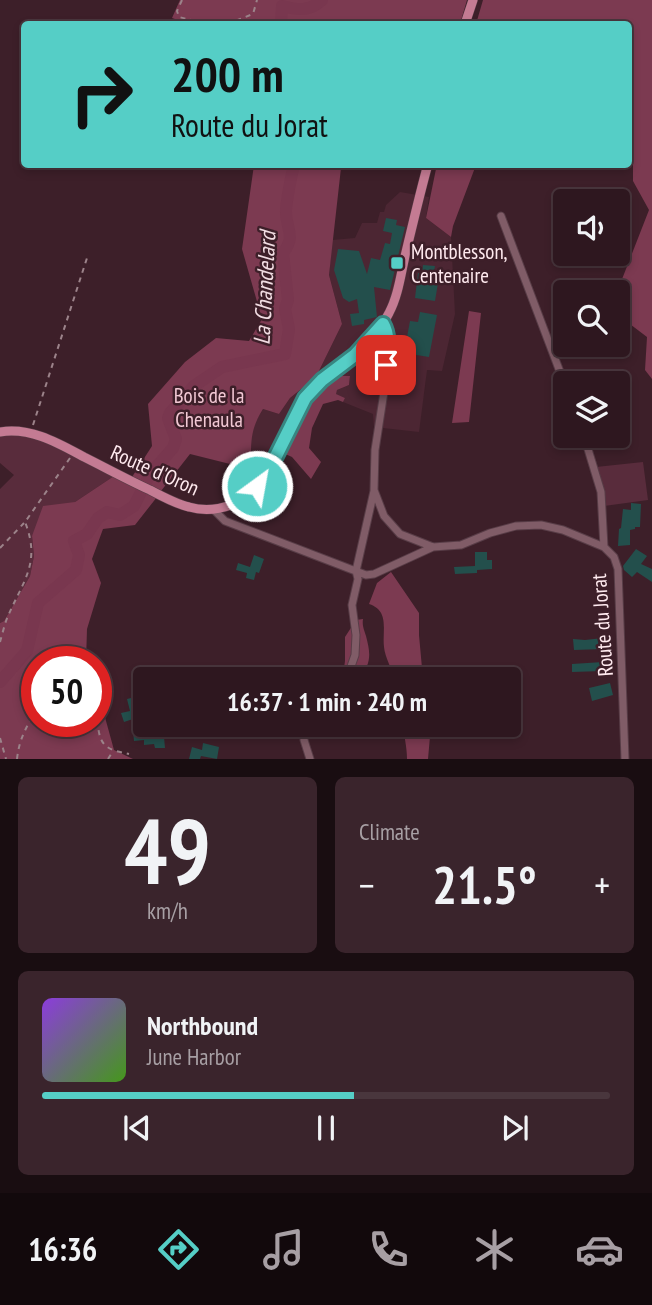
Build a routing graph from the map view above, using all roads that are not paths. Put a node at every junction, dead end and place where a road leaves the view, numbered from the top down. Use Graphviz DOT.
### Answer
graph roads {
  1 [pos="473,0"];
  2 [pos="466,21"];
  3 [pos="427,168"];
  4 [pos="501,216"];
  5 [pos="383,324"];
  6 [pos="559,371"];
  7 [pos="0,432"];
  8 [pos="588,448"];
  9 [pos="374,490"];
  10 [pos="213,509"];
  11 [pos="433,547"];
  12 [pos="604,547"];
  13 [pos="356,571"];
  14 [pos="351,667"];
  15 [pos="304,737"];
  16 [pos="310,759"];
  17 [pos="625,759"];
  1 -- 2 [label="main road"];
  3 -- 5 [label="main road, Route d'Oron"];
  4 -- 6 [label="street"];
  5 -- 9 [label="street, Route du Jorat"];
  5 -- 10 [label="main road, Route d'Oron"];
  7 -- 10 [label="main road, Route d'Oron"];
  8 -- 12 [label="street"];
  9 -- 11 [label="street, Route du Jorat"];
  9 -- 13 [label="street"];
  10 -- 13 [label="street"];
  11 -- 12 [label="street, Route du Jorat"];
  11 -- 13 [label="street"];
  12 -- 17 [label="street, Route du Jorat"];
  13 -- 14 [label="street"];
  15 -- 16 [label="street"];
}
